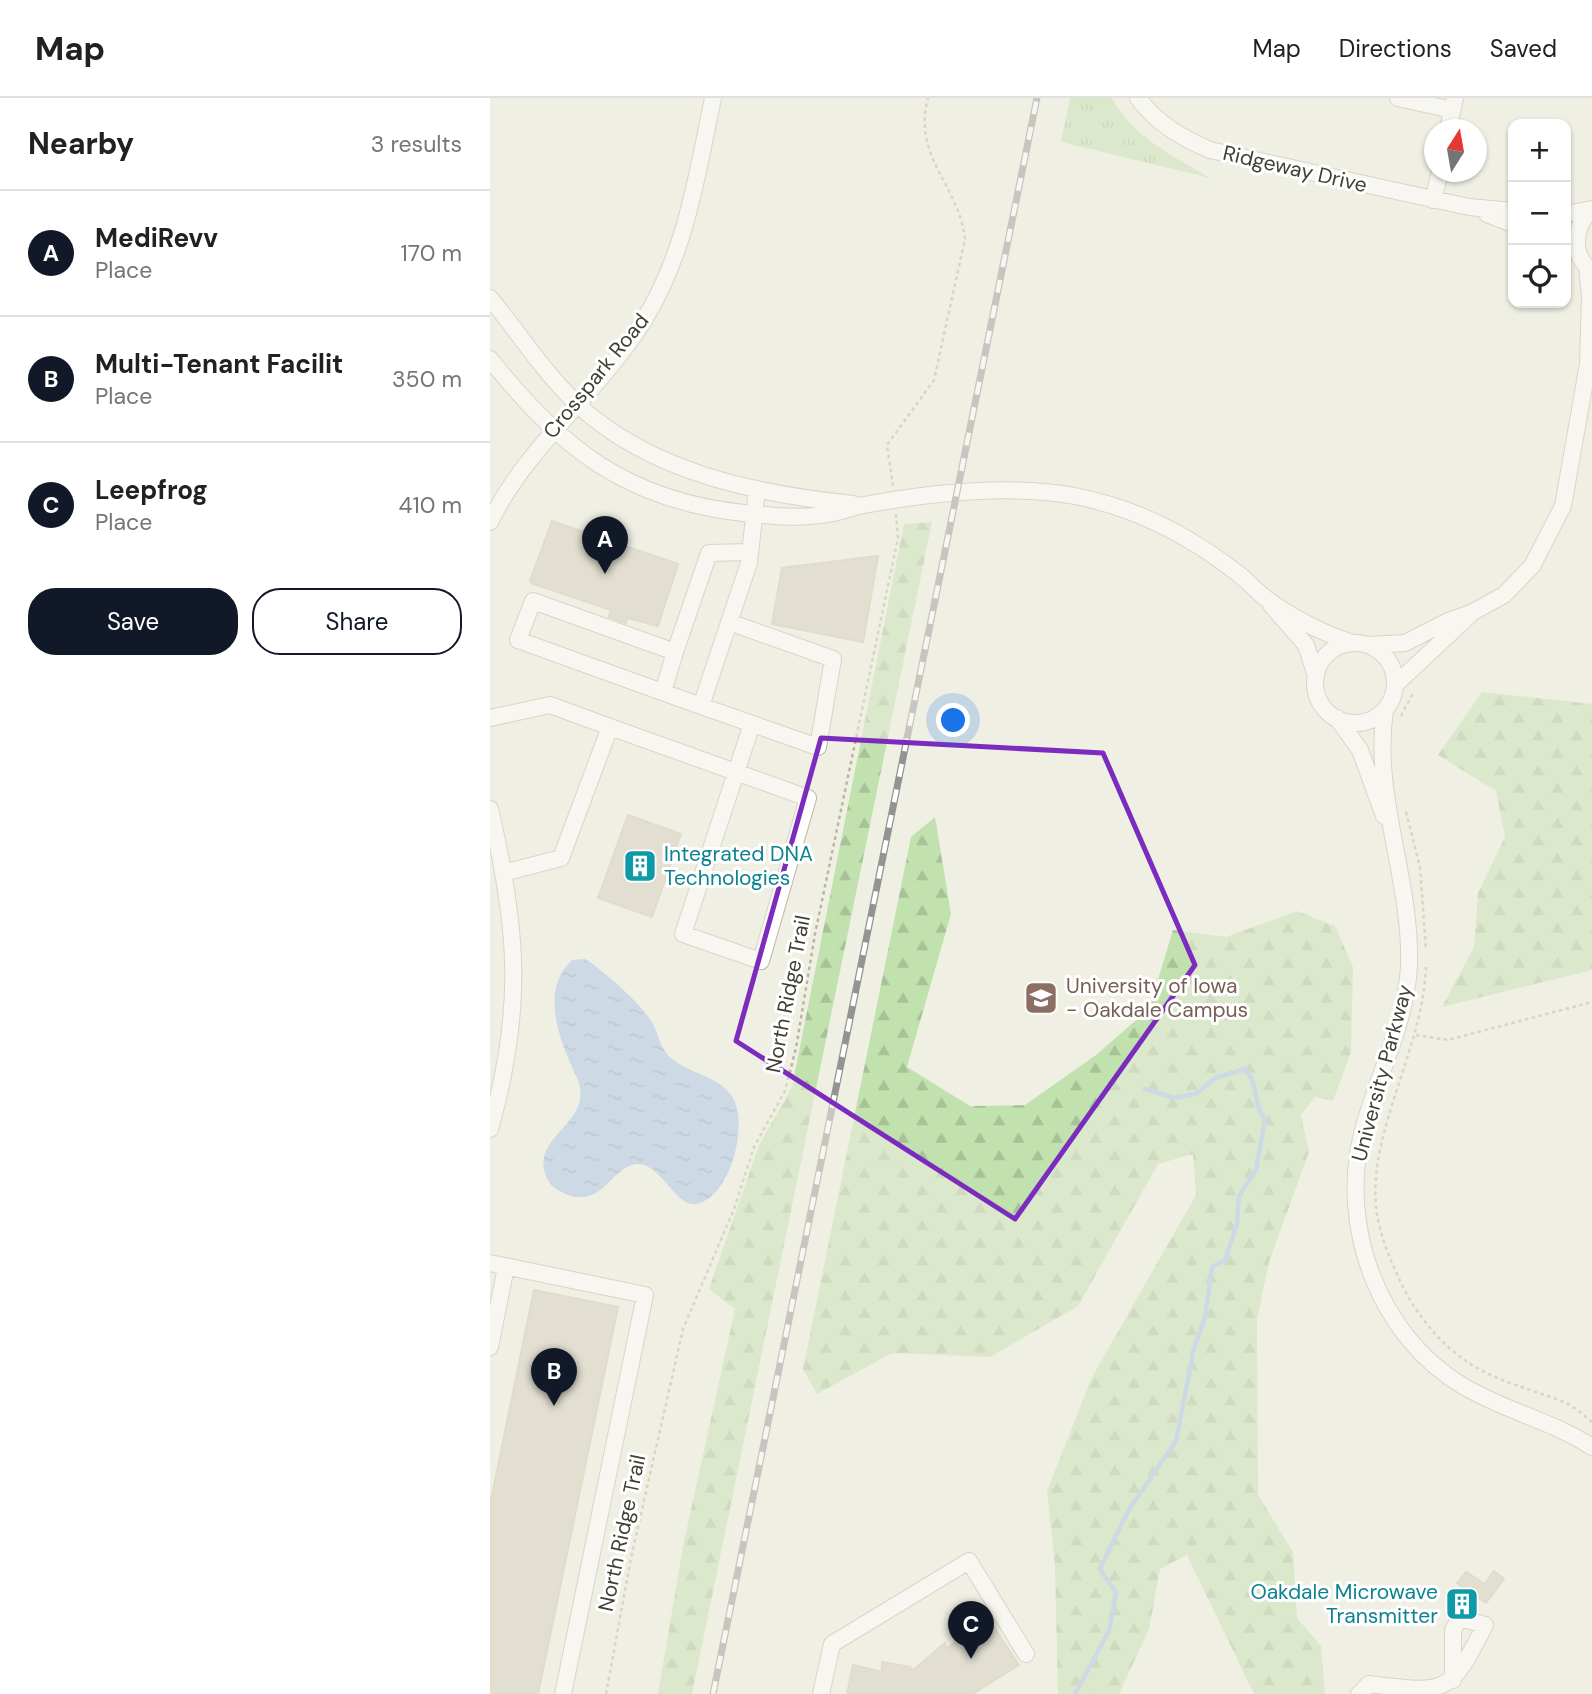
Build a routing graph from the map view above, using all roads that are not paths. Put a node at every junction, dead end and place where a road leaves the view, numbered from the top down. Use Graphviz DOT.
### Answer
graph roads {
  1 [pos="713,98"];
  2 [pos="1138,98"];
  3 [pos="1398,98"];
  4 [pos="1453,104"];
  5 [pos="1438,182"];
  6 [pos="1433,200"];
  7 [pos="1469,207"];
  8 [pos="1592,209"];
  9 [pos="1508,211"];
  10 [pos="1571,213"];
  11 [pos="1508,222"];
  12 [pos="1572,247"];
  13 [pos="1589,269"];
  14 [pos="490,298"];
  15 [pos="490,359"];
  16 [pos="1590,359"];
  17 [pos="576,403"];
  18 [pos="551,430"];
  19 [pos="757,489"];
  20 [pos="864,505"];
  21 [pos="755,515"];
  22 [pos="490,522"];
  23 [pos="750,552"];
  24 [pos="1265,597"];
  25 [pos="1471,613"];
  26 [pos="729,622"];
  27 [pos="1361,644"];
  28 [pos="676,653"];
  29 [pos="1316,676"];
  30 [pos="1395,685"];
  31 [pos="663,692"];
  32 [pos="701,706"];
  33 [pos="1385,710"];
  34 [pos="490,718"];
  35 [pos="1337,718"];
  36 [pos="752,724"];
  37 [pos="610,727"];
  38 [pos="736,772"];
  39 [pos="490,809"];
  40 [pos="1392,834"];
  41 [pos="503,873"];
  42 [pos="490,1129"];
  43 [pos="498,1265"];
  44 [pos="490,1347"];
  45 [pos="1592,1447"];
  46 [pos="1026,1654"];
  47 [pos="1453,1680"];
  48 [pos="563,1694"];
  49 [pos="821,1694"];
  50 [pos="1359,1694"];
  1 -- 17 [label="street, Crosspark Road"];
  2 -- 6 [label="street, Ridgeway Drive"];
  3 -- 4 [label="street"];
  5 -- 6 [label="street"];
  6 -- 7 [label="street, Ridgeway Drive"];
  7 -- 9 [label="street, Ridgeway Drive"];
  7 -- 11 [label="street, Ridgeway Drive"];
  8 -- 10 [label="street"];
  8 -- 12 [label="street"];
  12 -- 13 [label="street"];
  13 -- 16 [label="street"];
  14 -- 17 [label="street"];
  15 -- 18 [label="street"];
  16 -- 25 [label="street"];
  17 -- 18 [label="street, Crosspark Road"];
  17 -- 19 [label="street"];
  18 -- 21 [label="street"];
  18 -- 22 [label="street, Crosspark Road"];
  19 -- 20 [label="street"];
  19 -- 21 [label="street"];
  20 -- 21 [label="street"];
  20 -- 24 [label="street"];
  21 -- 23 [label="street"];
  23 -- 26 [label="street"];
  23 -- 28 [label="street"];
  24 -- 27 [label="street"];
  24 -- 29 [label="street"];
  25 -- 27 [label="street"];
  25 -- 30 [label="street"];
  26 -- 32 [label="street"];
  26 -- 36 [label="street"];
  27 -- 29 [label="street"];
  27 -- 30 [label="street"];
  28 -- 31 [label="street"];
  28 -- 31 [label="street"];
  29 -- 35 [label="street"];
  30 -- 33 [label="street"];
  31 -- 32 [label="street"];
  32 -- 36 [label="street"];
  33 -- 35 [label="street"];
  33 -- 40 [label="street, University Parkway"];
  34 -- 37 [label="street"];
  35 -- 40 [label="street, University Parkway"];
  36 -- 38 [label="street"];
  37 -- 38 [label="street"];
  37 -- 41 [label="street"];
  38 -- 38 [label="street"];
  39 -- 41 [label="street"];
  40 -- 45 [label="street, University Parkway"];
  41 -- 42 [label="street"];
  43 -- 44 [label="street"];
  43 -- 48 [label="street"];
  46 -- 49 [label="street"];
  47 -- 50 [label="street"];
}
